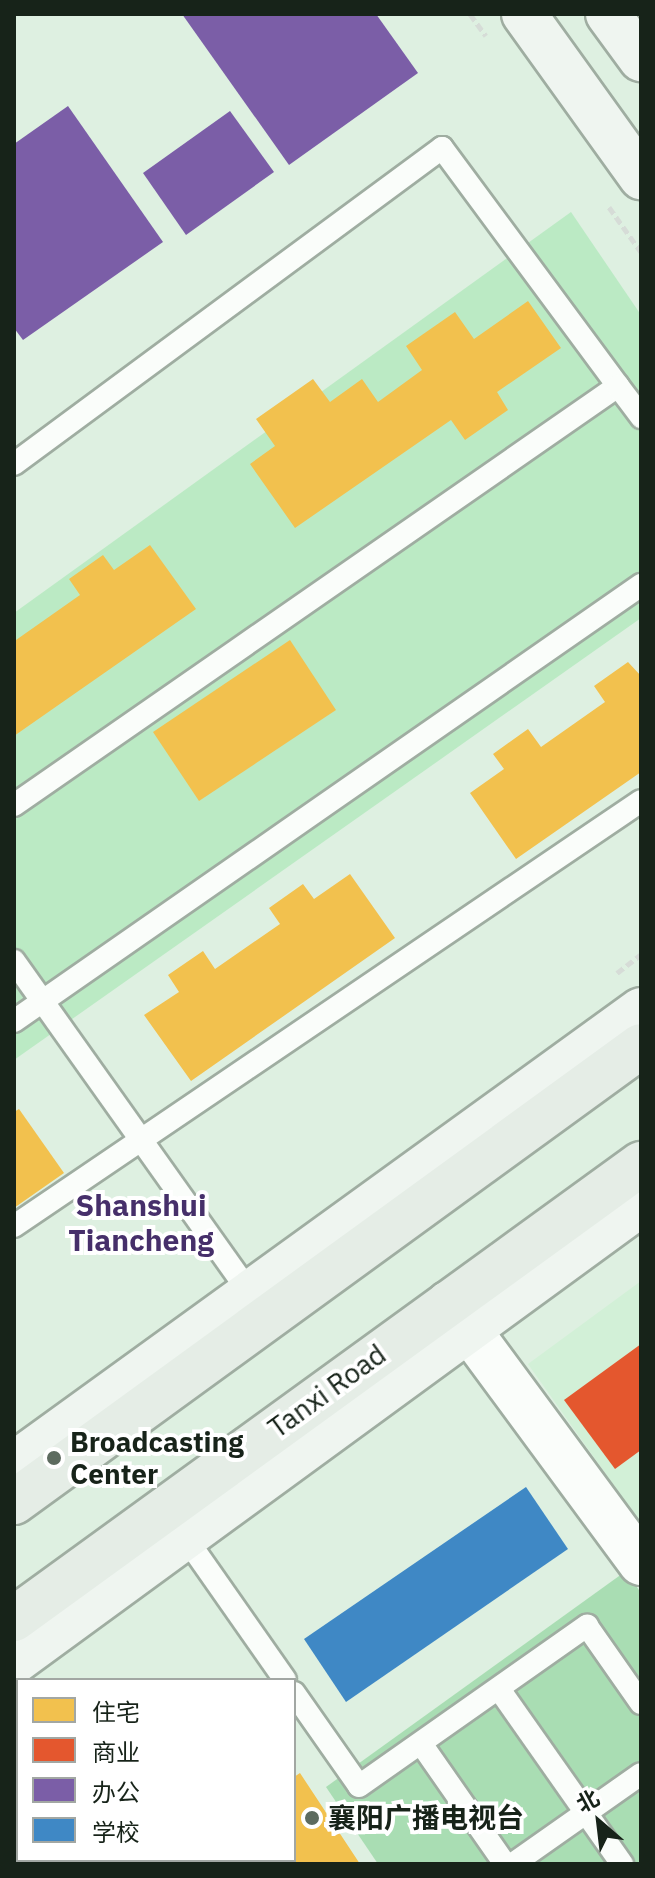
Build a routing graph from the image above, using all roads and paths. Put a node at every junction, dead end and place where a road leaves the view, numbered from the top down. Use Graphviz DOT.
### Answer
graph roads {
  1 [pos="524,14"];
  2 [pos="608,14"];
  3 [pos="641,59"];
  4 [pos="641,177"];
  5 [pos="618,386"];
  6 [pos="641,417"];
  7 [pos="14,464"];
  8 [pos="641,585"];
  9 [pos="641,801"];
  10 [pos="14,805"];
  11 [pos="14,961"];
  12 [pos="42,1001"];
  13 [pos="641,1010"];
  14 [pos="14,1021"];
  15 [pos="641,1046"];
  16 [pos="141,1140"];
  17 [pos="641,1164"];
  18 [pos="641,1204"];
  19 [pos="14,1226"];
  20 [pos="258,1305"];
  21 [pos="459,1317"];
  22 [pos="14,1464"];
  23 [pos="14,1502"];
  24 [pos="185,1537"];
  25 [pos="641,1563"];
  26 [pos="14,1619"];
  27 [pos="14,1662"];
  28 [pos="284,1678"];
  29 [pos="499,1689"];
  30 [pos="296,1696"];
  31 [pos="641,1703"];
  32 [pos="422,1745"];
  33 [pos="641,1774"];
  34 [pos="586,1812"];
  35 [pos="505,1864"];
  36 [pos="513,1864"];
  37 [pos="622,1864"];
  1 -- 4 [label="street"];
  2 -- 3 [label="street"];
  5 -- 6 [label="lane"];
  5 -- 7 [label="lane"];
  5 -- 10 [label="lane"];
  8 -- 12 [label="lane"];
  9 -- 16 [label="lane"];
  11 -- 12 [label="lane"];
  12 -- 14 [label="lane"];
  12 -- 16 [label="lane"];
  13 -- 20 [label="street"];
  15 -- 20 [label="main road"];
  16 -- 19 [label="lane"];
  16 -- 20 [label="lane"];
  17 -- 21 [label="main road, Tanxi Road"];
  18 -- 21 [label="street"];
  20 -- 22 [label="street"];
  20 -- 23 [label="main road"];
  21 -- 24 [label="street"];
  21 -- 25 [label="street"];
  21 -- 26 [label="main road, Tanxi Road"];
  24 -- 27 [label="street"];
  24 -- 28 [label="lane"];
  29 -- 31 [label="lane"];
  29 -- 32 [label="lane"];
  29 -- 34 [label="lane"];
  30 -- 32 [label="lane"];
  32 -- 35 [label="lane"];
  33 -- 34 [label="lane"];
  34 -- 36 [label="lane"];
  34 -- 37 [label="lane"];
}
